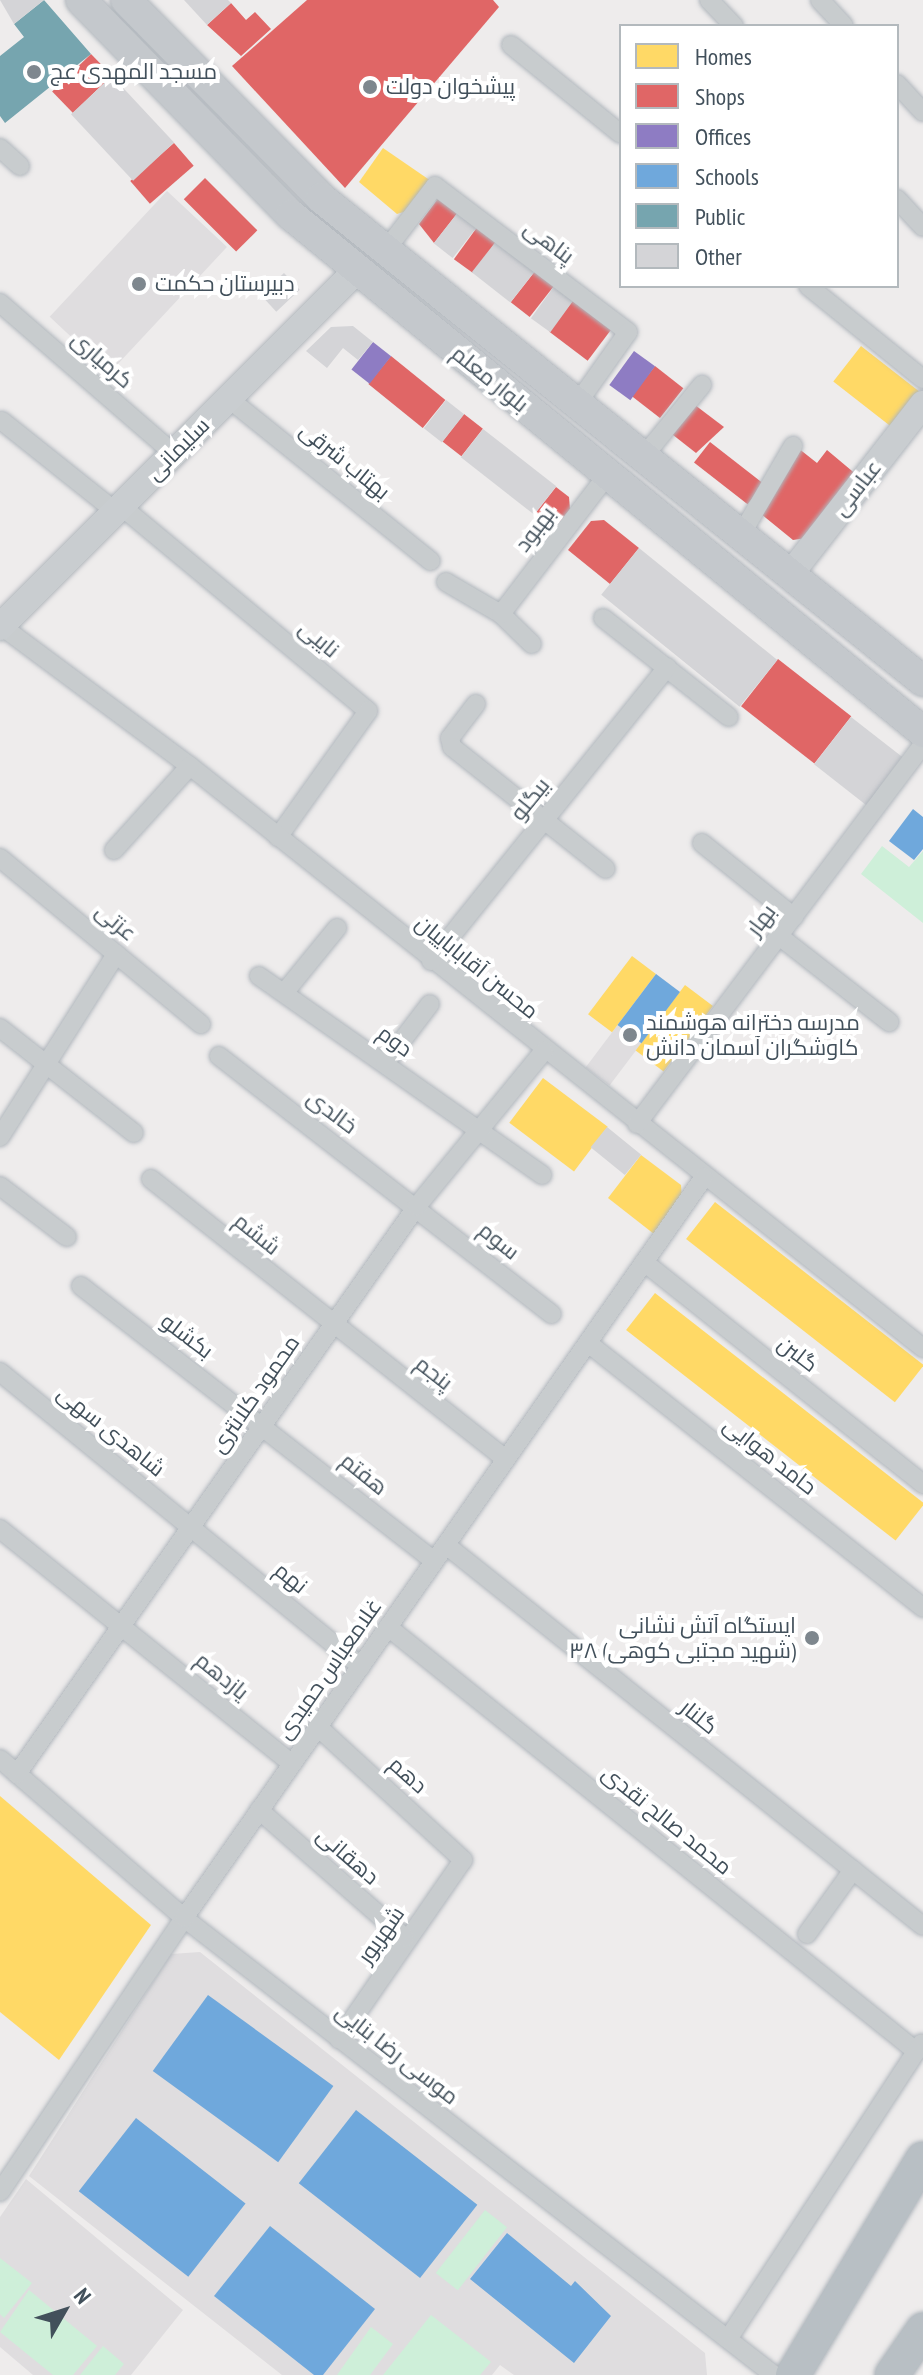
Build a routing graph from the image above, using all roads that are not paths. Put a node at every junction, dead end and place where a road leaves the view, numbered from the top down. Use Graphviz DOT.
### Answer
graph roads {
  1 [pos="81,0"];
  2 [pos="126,0"];
  3 [pos="709,0"];
  4 [pos="820,0"];
  5 [pos="732,24"];
  6 [pos="842,24"];
  7 [pos="511,45"];
  8 [pos="899,86"];
  9 [pos="923,112"];
  10 [pos="619,132"];
  11 [pos="0,148"];
  12 [pos="20,166"];
  13 [pos="899,201"];
  14 [pos="923,227"];
  15 [pos="385,251"];
  16 [pos="356,271"];
  17 [pos="810,288"];
  18 [pos="0,303"];
  19 [pos="923,379"];
  20 [pos="702,385"];
  21 [pos="228,398"];
  22 [pos="577,404"];
  23 [pos="923,404"];
  24 [pos="2,421"];
  25 [pos="793,446"];
  26 [pos="173,453"];
  27 [pos="644,456"];
  28 [pos="608,474"];
  29 [pos="118,509"];
  30 [pos="742,533"];
  31 [pos="431,561"];
  32 [pos="792,572"];
  33 [pos="446,582"];
  34 [pos="501,614"];
  35 [pos="603,618"];
  36 [pos="0,626"];
  37 [pos="532,644"];
  38 [pos="667,667"];
  39 [pos="923,681"];
  40 [pos="476,704"];
  41 [pos="729,717"];
  42 [pos="923,732"];
  43 [pos="923,745"];
  44 [pos="190,766"];
  45 [pos="545,819"];
  46 [pos="278,837"];
  47 [pos="702,843"];
  48 [pos="114,850"];
  49 [pos="0,858"];
  50 [pos="606,869"];
  51 [pos="794,917"];
  52 [pos="337,928"];
  53 [pos="779,936"];
  54 [pos="116,954"];
  55 [pos="431,961"];
  56 [pos="259,976"];
  57 [pos="284,993"];
  58 [pos="430,1004"];
  59 [pos="889,1022"];
  60 [pos="201,1024"];
  61 [pos="0,1028"];
  62 [pos="544,1051"];
  63 [pos="219,1056"];
  64 [pos="45,1063"];
  65 [pos="385,1063"];
  66 [pos="637,1124"];
  67 [pos="476,1131"];
  68 [pos="134,1133"];
  69 [pos="0,1137"];
  70 [pos="542,1175"];
  71 [pos="704,1177"];
  72 [pos="151,1179"];
  73 [pos="0,1186"];
  74 [pos="417,1206"];
  75 [pos="67,1237"];
  76 [pos="644,1262"];
  77 [pos="81,1286"];
  78 [pos="552,1314"];
  79 [pos="333,1325"];
  80 [pos="588,1343"];
  81 [pos="923,1348"];
  82 [pos="0,1372"];
  83 [pos="263,1424"];
  84 [pos="506,1459"];
  85 [pos="923,1484"];
  86 [pos="191,1527"];
  87 [pos="0,1529"];
  88 [pos="446,1545"];
  89 [pos="434,1561"];
  90 [pos="923,1608"];
  91 [pos="121,1626"];
  92 [pos="388,1627"];
  93 [pos="361,1666"];
  94 [pos="318,1727"];
  95 [pos="0,1759"];
  96 [pos="292,1764"];
  97 [pos="17,1774"];
  98 [pos="259,1810"];
  99 [pos="463,1860"];
  100 [pos="853,1870"];
  101 [pos="184,1918"];
  102 [pos="923,1926"];
  103 [pos="807,1934"];
  104 [pos="405,1938"];
  105 [pos="339,2039"];
  106 [pos="920,2046"];
  107 [pos="923,2160"];
  108 [pos="0,2192"];
  109 [pos="923,2330"];
  110 [pos="728,2339"];
  111 [pos="774,2375"];
  112 [pos="793,2375"];
  113 [pos="892,2375"];
  1 -- 16 [label="main road, بلوار معلم"];
  2 -- 15 [label="main road, بلوار معلم"];
  3 -- 5 [label="street"];
  4 -- 6 [label="street"];
  7 -- 10 [label="street"];
  8 -- 9 [label="street"];
  11 -- 12 [label="street"];
  13 -- 14 [label="street"];
  15 -- 22 [label="main road, بلوار معلم"];
  15 -- 22 [label="street, پناهی"];
  16 -- 21 [label="main road, سلیمانی"];
  16 -- 28 [label="main road, بلوار معلم"];
  17 -- 19 [label="street"];
  18 -- 26 [label="street, کرمیاری"];
  20 -- 27 [label="street"];
  21 -- 26 [label="main road, سلیمانی"];
  21 -- 31 [label="street, بهتاب شرقی"];
  22 -- 27 [label="main road, بلوار معلم"];
  23 -- 32 [label="main road, عباسی"];
  24 -- 29 [label="street"];
  25 -- 30 [label="street"];
  26 -- 29 [label="main road, سلیمانی"];
  27 -- 30 [label="main road, بلوار معلم"];
  28 -- 34 [label="street, بهبود"];
  28 -- 42 [label="main road, بلوار معلم"];
  29 -- 36 [label="main road, سلیمانی"];
  29 -- 46 [label="street, نایبی"];
  30 -- 32 [label="main road, بلوار معلم"];
  32 -- 39 [label="main road, بلوار معلم"];
  33 -- 34 [label="street"];
  34 -- 37 [label="street"];
  35 -- 38 [label="street"];
  36 -- 44 [label="street, محسن آقاباباییان"];
  38 -- 41 [label="street"];
  38 -- 45 [label="street, بیگلو"];
  40 -- 45 [label="street"];
  43 -- 51 [label="street, بهار"];
  44 -- 46 [label="street, محسن آقاباباییان"];
  44 -- 48 [label="street"];
  45 -- 50 [label="street"];
  45 -- 55 [label="street, بیگلو"];
  46 -- 55 [label="street, محسن آقاباباییان"];
  47 -- 51 [label="street"];
  49 -- 54 [label="street, عزتی"];
  51 -- 53 [label="street, بهار"];
  52 -- 57 [label="street"];
  53 -- 59 [label="street"];
  53 -- 66 [label="street, بهار"];
  54 -- 60 [label="street, عزتی"];
  54 -- 64 [label="street"];
  55 -- 62 [label="street, محسن آقاباباییان"];
  56 -- 57 [label="street, دوم"];
  57 -- 65 [label="street, دوم"];
  58 -- 65 [label="street"];
  61 -- 64 [label="street"];
  62 -- 66 [label="street, محسن آقاباباییان"];
  62 -- 67 [label="street, محمود کلانتری"];
  63 -- 74 [label="street, خالدی"];
  64 -- 68 [label="street"];
  64 -- 69 [label="street"];
  65 -- 67 [label="street, دوم"];
  66 -- 71 [label="street, محسن آقاباباییان"];
  67 -- 70 [label="street, دوم"];
  67 -- 74 [label="street, محمود کلانتری"];
  71 -- 76 [label="street, غلامعباس حمیدی"];
  71 -- 81 [label="street, محسن آقاباباییان"];
  72 -- 79 [label="street, ششم"];
  73 -- 75 [label="street"];
  74 -- 78 [label="street, سوم"];
  74 -- 79 [label="street, محمود کلانتری"];
  76 -- 80 [label="street, غلامعباس حمیدی"];
  76 -- 85 [label="street, گلبن"];
  77 -- 83 [label="street, بکشلو"];
  79 -- 83 [label="street, محمود کلانتری"];
  79 -- 84 [label="street, پنجم"];
  80 -- 84 [label="street, غلامعباس حمیدی"];
  80 -- 90 [label="street, حامد هوایی"];
  82 -- 86 [label="street, شاهدی سهی"];
  83 -- 86 [label="street, محمود کلانتری"];
  83 -- 89 [label="street, هفتم"];
  84 -- 88 [label="street, غلامعباس حمیدی"];
  86 -- 91 [label="street, محمود کلانتری"];
  86 -- 93 [label="street, نهم"];
  87 -- 91 [label="street, یازدهم"];
  88 -- 89 [label="street, غلامعباس حمیدی"];
  88 -- 100 [label="street, گلنار"];
  89 -- 92 [label="street, غلامعباس حمیدی"];
  91 -- 96 [label="street, یازدهم"];
  91 -- 97 [label="street, محمود کلانتری"];
  92 -- 93 [label="street, غلامعباس حمیدی"];
  92 -- 106 [label="street, محمد صالح نقدی"];
  93 -- 94 [label="street, غلامعباس حمیدی"];
  94 -- 96 [label="street, غلامعباس حمیدی"];
  94 -- 99 [label="street, دهم"];
  95 -- 97 [label="street, موسی رضا بنایی"];
  96 -- 98 [label="street, غلامعباس حمیدی"];
  97 -- 101 [label="street, موسی رضا بنایی"];
  98 -- 101 [label="street, غلامعباس حمیدی"];
  98 -- 104 [label="street, دهقانی"];
  99 -- 104 [label="street, شهریور"];
  100 -- 102 [label="street, گلنار"];
  100 -- 103 [label="street"];
  101 -- 105 [label="street, موسی رضا بنایی"];
  101 -- 108 [label="street, غلامعباس حمیدی"];
  104 -- 105 [label="street, شهریور"];
  105 -- 110 [label="street, موسی رضا بنایی"];
  106 -- 110 [label="street"];
  107 -- 112 [label="highway"];
  109 -- 113 [label="highway"];
  110 -- 111 [label="street, موسی رضا بنایی"];
}
